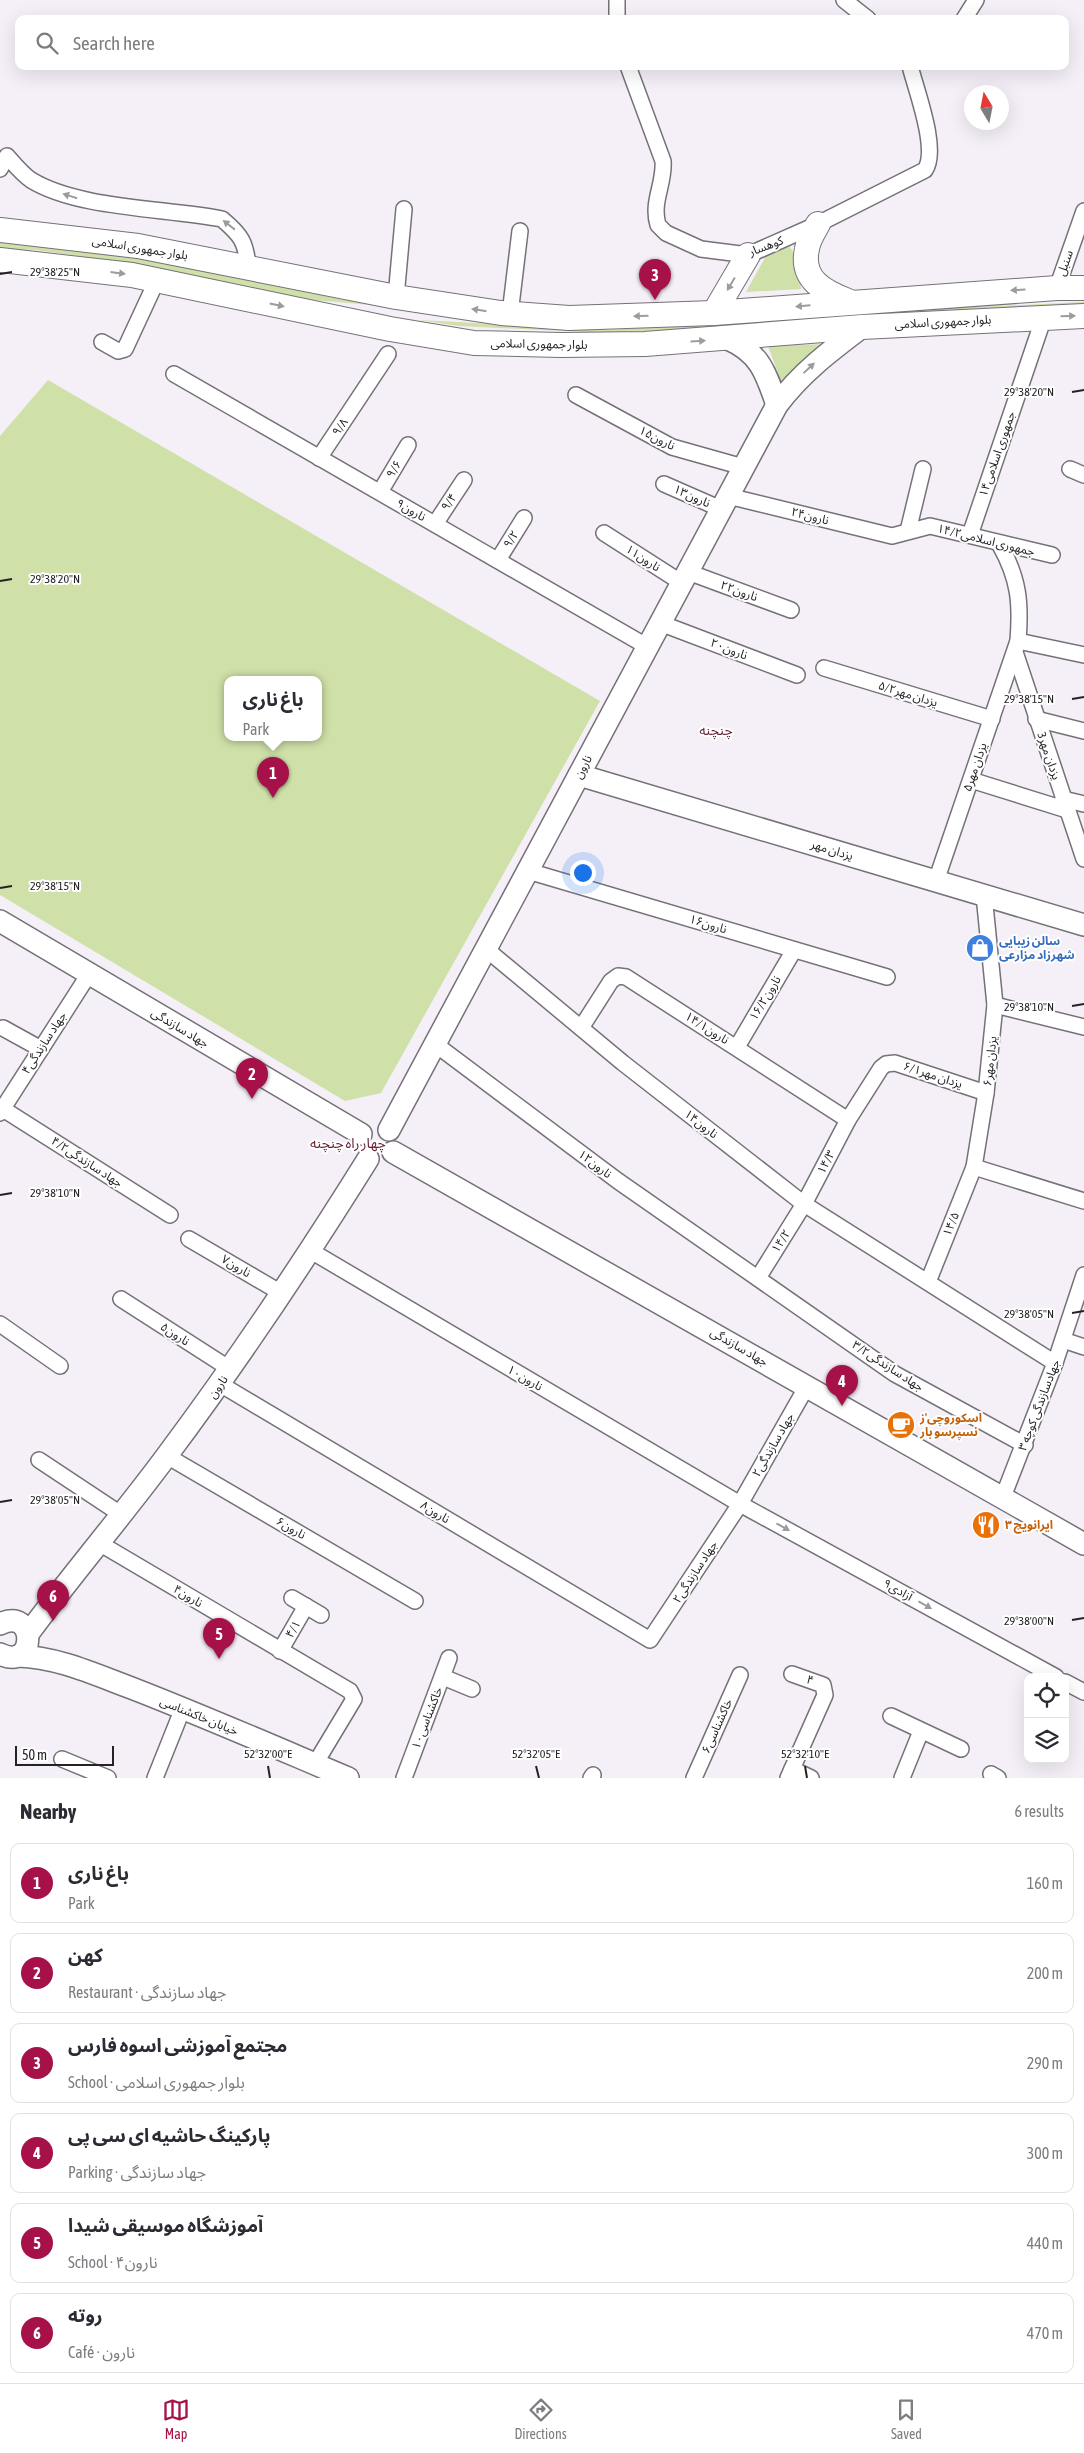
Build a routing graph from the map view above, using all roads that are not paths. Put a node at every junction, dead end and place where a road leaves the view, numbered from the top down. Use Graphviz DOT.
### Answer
graph roads {
  1 [pos="617,0"];
  2 [pos="844,0"];
  3 [pos="976,0"];
  4 [pos="617,15"];
  5 [pos="863,15"];
  6 [pos="967,15"];
  7 [pos="629,70"];
  8 [pos="911,70"];
  9 [pos="0,169"];
  10 [pos="404,209"];
  11 [pos="1084,211"];
  12 [pos="818,224"];
  13 [pos="0,230"];
  14 [pos="520,231"];
  15 [pos="748,255"];
  16 [pos="0,260"];
  17 [pos="248,267"];
  18 [pos="157,280"];
  19 [pos="1057,288"];
  20 [pos="1084,288"];
  21 [pos="396,297"];
  22 [pos="850,302"];
  23 [pos="714,313"];
  24 [pos="510,314"];
  25 [pos="1084,316"];
  26 [pos="1044,317"];
  27 [pos="862,327"];
  28 [pos="390,329"];
  29 [pos="728,339"];
  30 [pos="102,342"];
  31 [pos="388,354"];
  32 [pos="174,374"];
  33 [pos="576,394"];
  34 [pos="776,405"];
  35 [pos="408,445"];
  36 [pos="319,458"];
  37 [pos="744,467"];
  38 [pos="923,469"];
  39 [pos="464,480"];
  40 [pos="664,484"];
  41 [pos="380,492"];
  42 [pos="724,502"];
  43 [pos="524,518"];
  44 [pos="434,524"];
  45 [pos="908,531"];
  46 [pos="604,533"];
  47 [pos="970,535"];
  48 [pos="892,536"];
  49 [pos="1000,545"];
  50 [pos="1052,555"];
  51 [pos="498,560"];
  52 [pos="685,577"];
  53 [pos="791,610"];
  54 [pos="660,623"];
  55 [pos="648,646"];
  56 [pos="1017,647"];
  57 [pos="1084,655"];
  58 [pos="824,668"];
  59 [pos="797,675"];
  60 [pos="992,719"];
  61 [pos="1036,719"];
  62 [pos="1084,731"];
  63 [pos="579,775"];
  64 [pos="971,780"];
  65 [pos="1065,804"];
  66 [pos="1084,804"];
  67 [pos="1084,859"];
  68 [pos="528,870"];
  69 [pos="936,881"];
  70 [pos="984,896"];
  71 [pos="0,921"];
  72 [pos="1084,925"];
  73 [pos="486,949"];
  74 [pos="794,950"];
  75 [pos="89,974"];
  76 [pos="887,977"];
  77 [pos="995,1005"];
  78 [pos="1084,1027"];
  79 [pos="3,1028"];
  80 [pos="581,1028"];
  81 [pos="435,1044"];
  82 [pos="737,1047"];
  83 [pos="41,1049"];
  84 [pos="986,1093"];
  85 [pos="1,1109"];
  86 [pos="848,1120"];
  87 [pos="389,1130"];
  88 [pos="361,1134"];
  89 [pos="393,1152"];
  90 [pos="368,1159"];
  91 [pos="974,1167"];
  92 [pos="1084,1201"];
  93 [pos="804,1204"];
  94 [pos="170,1215"];
  95 [pos="189,1239"];
  96 [pos="311,1251"];
  97 [pos="1084,1274"];
  98 [pos="758,1278"];
  99 [pos="928,1282"];
  100 [pos="283,1294"];
  101 [pos="121,1299"];
  102 [pos="0,1324"];
  103 [pos="1063,1340"];
  104 [pos="1084,1347"];
  105 [pos="1055,1363"];
  106 [pos="60,1366"];
  107 [pos="225,1376"];
  108 [pos="807,1386"];
  109 [pos="1024,1445"];
  110 [pos="167,1456"];
  111 [pos="39,1460"];
  112 [pos="1003,1497"];
  113 [pos="740,1504"];
  114 [pos="122,1515"];
  115 [pos="100,1543"];
  116 [pos="1084,1544"];
  117 [pos="292,1598"];
  118 [pos="415,1601"];
  119 [pos="306,1606"];
  120 [pos="321,1615"];
  121 [pos="10,1639"];
  122 [pos="650,1640"];
  123 [pos="280,1652"];
  124 [pos="449,1658"];
  125 [pos="1049,1673"];
  126 [pos="792,1674"];
  127 [pos="740,1675"];
  128 [pos="443,1677"];
  129 [pos="1069,1684"];
  130 [pos="472,1689"];
  131 [pos="1084,1692"];
  132 [pos="183,1708"];
  133 [pos="891,1716"];
  134 [pos="921,1732"];
  135 [pos="961,1749"];
  136 [pos="62,1759"];
  137 [pos="316,1764"];
  138 [pos="790,1774"];
  139 [pos="108,1778"];
  140 [pos="155,1778"];
  141 [pos="348,1778"];
  142 [pos="404,1778"];
  143 [pos="694,1778"];
  144 [pos="811,1778"];
  145 [pos="902,1778"];
  1 -- 4 [label="street"];
  2 -- 5 [label="street"];
  3 -- 6 [label="street"];
  7 -- 15 [label="street, کوهسار"];
  8 -- 12 [label="street, کوهسار"];
  17 -- 9 [label="street, one-way"];
  10 -- 21 [label="street"];
  11 -- 19 [label="street, سنبل"];
  12 -- 15 [label="street, کوهسار"];
  12 -- 22 [label="main road"];
  13 -- 17 [label="main road, بلوار جمهوری اسلامی"];
  14 -- 24 [label="street"];
  15 -- 23 [label="main road, one-way"];
  16 -- 18 [label="main road, بلوار جمهوری اسلامی, one-way"];
  17 -- 21 [label="main road, بلوار جمهوری اسلامی"];
  18 -- 28 [label="main road, بلوار جمهوری اسلامی, one-way"];
  18 -- 30 [label="street"];
  19 -- 20 [label="main road, بلوار جمهوری اسلامی"];
  19 -- 22 [label="main road, بلوار جمهوری اسلامی, one-way"];
  24 -- 21 [label="main road, بلوار جمهوری اسلامی, one-way"];
  21 -- 28 [label="main road"];
  22 -- 23 [label="main road, بلوار جمهوری اسلامی, one-way"];
  23 -- 24 [label="main road, بلوار جمهوری اسلامی, one-way"];
  26 -- 25 [label="main road, بلوار جمهوری اسلامی, one-way"];
  26 -- 27 [label="main road, بلوار جمهوری اسلامی"];
  26 -- 47 [label="street, جمهوری اسلامی۱۴"];
  27 -- 29 [label="main road, بلوار جمهوری اسلامی"];
  34 -- 27 [label="street, نارون, one-way"];
  28 -- 29 [label="main road, بلوار جمهوری اسلامی, one-way"];
  29 -- 34 [label="street"];
  31 -- 36 [label="street, ۹/۸"];
  32 -- 36 [label="street, نارون۹"];
  33 -- 37 [label="street, نارون۱۵"];
  34 -- 37 [label="street, نارون"];
  35 -- 41 [label="street, ۹/۶"];
  36 -- 41 [label="street, نارون۹"];
  37 -- 42 [label="street, نارون"];
  38 -- 45 [label="street"];
  39 -- 44 [label="street, ۹/۴"];
  40 -- 42 [label="street, نارون۱۳"];
  41 -- 44 [label="street, نارون۹"];
  42 -- 48 [label="street, نارون۲۴"];
  42 -- 52 [label="street, نارون"];
  43 -- 51 [label="street, ۹/۲"];
  44 -- 51 [label="street, نارون۹"];
  45 -- 47 [label="street, ۱۴/۲جمهوری اسلامی"];
  45 -- 48 [label="street, ۱۴/۲جمهوری اسلامی"];
  46 -- 52 [label="street, نارون۱۱"];
  47 -- 49 [label="street, ۱۴/۲جمهوری اسلامی"];
  49 -- 50 [label="street, ۱۴/۲جمهوری اسلامی"];
  49 -- 56 [label="street"];
  51 -- 55 [label="street, نارون۹"];
  52 -- 53 [label="street, نارون۲۲"];
  52 -- 54 [label="street, نارون"];
  54 -- 55 [label="street, نارون"];
  54 -- 59 [label="street, نارون۲۰"];
  55 -- 63 [label="street, نارون"];
  56 -- 57 [label="street"];
  56 -- 60 [label="street, یزدان مهر۵"];
  56 -- 61 [label="street, 3یزدان مهر"];
  58 -- 60 [label="street, ۵/۲یزدان مهر"];
  60 -- 64 [label="street, یزدان مهر۵"];
  61 -- 62 [label="street"];
  61 -- 65 [label="street, 3یزدان مهر"];
  63 -- 68 [label="street, نارون"];
  63 -- 69 [label="street, یزدان مهر"];
  64 -- 65 [label="street"];
  64 -- 69 [label="street, یزدان مهر۵"];
  65 -- 66 [label="street"];
  65 -- 67 [label="street, 3یزدان مهر"];
  68 -- 73 [label="street, نارون"];
  68 -- 74 [label="street, نارون۱۶"];
  69 -- 70 [label="street, یزدان مهر"];
  70 -- 72 [label="street, یزدان مهر"];
  70 -- 77 [label="street, یزدان مهر۶"];
  71 -- 75 [label="street, جهاد سازندگی"];
  73 -- 80 [label="street, نارون۱۴"];
  73 -- 81 [label="street, نارون"];
  74 -- 76 [label="street, نارون۱۶"];
  74 -- 82 [label="street, ۱۶/۲نارون"];
  75 -- 83 [label="street, جهاد سازندگی۴"];
  75 -- 88 [label="street, جهاد سازندگی"];
  77 -- 78 [label="street"];
  77 -- 84 [label="street, یزدان مهر۶"];
  79 -- 83 [label="street"];
  80 -- 82 [label="street, ۱۴/۱نارون"];
  80 -- 93 [label="street, نارون۱۴"];
  81 -- 87 [label="street, نارون"];
  81 -- 98 [label="street, نارون۱۲"];
  82 -- 86 [label="street, ۱۴/۱نارون"];
  83 -- 85 [label="street, جهاد سازندگی۴"];
  84 -- 86 [label="street, ۶/۱یزدان مهر"];
  84 -- 91 [label="street, یزدان مهر۶"];
  85 -- 94 [label="street, ۴/۲جهاد سازندگی"];
  86 -- 93 [label="street, ۱۴/۳"];
  87 -- 88 [label="street"];
  87 -- 89 [label="street"];
  88 -- 90 [label="street"];
  89 -- 90 [label="street"];
  89 -- 108 [label="street, جهاد سازندگی"];
  90 -- 96 [label="street, نارون"];
  91 -- 92 [label="street"];
  91 -- 99 [label="street, ۱۴/۵"];
  93 -- 98 [label="street, ۱۴/۲"];
  93 -- 99 [label="street, نارون۱۴"];
  95 -- 100 [label="street, نارون۷"];
  96 -- 100 [label="street, نارون"];
  96 -- 113 [label="street, نارون۱۰"];
  97 -- 103 [label="street, جهادسازندگی کوچه ۳"];
  98 -- 109 [label="street, ۳/۲جهاد سازندگی"];
  99 -- 105 [label="street, نارون۱۴"];
  100 -- 107 [label="street, نارون"];
  101 -- 107 [label="street, نارون۵"];
  102 -- 106 [label="street"];
  103 -- 104 [label="street"];
  103 -- 105 [label="street, جهادسازندگی کوچه ۳"];
  105 -- 109 [label="street, جهادسازندگی کوچه ۳"];
  107 -- 110 [label="street, نارون"];
  107 -- 122 [label="street, نارون۸"];
  108 -- 112 [label="street, جهاد سازندگی"];
  108 -- 113 [label="street, جهاد سازندگی۲"];
  109 -- 112 [label="street, جهادسازندگی کوچه ۳"];
  110 -- 114 [label="street, نارون"];
  110 -- 118 [label="street, نارون۶"];
  111 -- 114 [label="street"];
  112 -- 116 [label="street, جهاد سازندگی"];
  113 -- 122 [label="street, ۲جهاد سازندگی"];
  113 -- 125 [label="street, آزادی۹, one-way"];
  114 -- 115 [label="street, نارون"];
  115 -- 121 [label="street, نارون"];
  115 -- 123 [label="street, نارون۴"];
  117 -- 119 [label="street"];
  119 -- 120 [label="street"];
  119 -- 123 [label="street, ۴/۱"];
  121 -- 132 [label="street, خیابان خاکشناسی"];
  123 -- 137 [label="street, نارون۴"];
  124 -- 128 [label="street, خاکشناسی۱۰"];
  126 -- 138 [label="street, ۴"];
  127 -- 143 [label="street, خاکشناسی۶"];
  128 -- 130 [label="street"];
  128 -- 142 [label="street, خاکشناسی۱۰"];
  129 -- 131 [label="street"];
  132 -- 137 [label="street, خیابان خاکشناسی"];
  132 -- 140 [label="street"];
  133 -- 134 [label="street"];
  134 -- 135 [label="street"];
  134 -- 145 [label="street"];
  136 -- 139 [label="street"];
  137 -- 141 [label="street, خیابان خاکشناسی"];
  138 -- 144 [label="street"];
}
